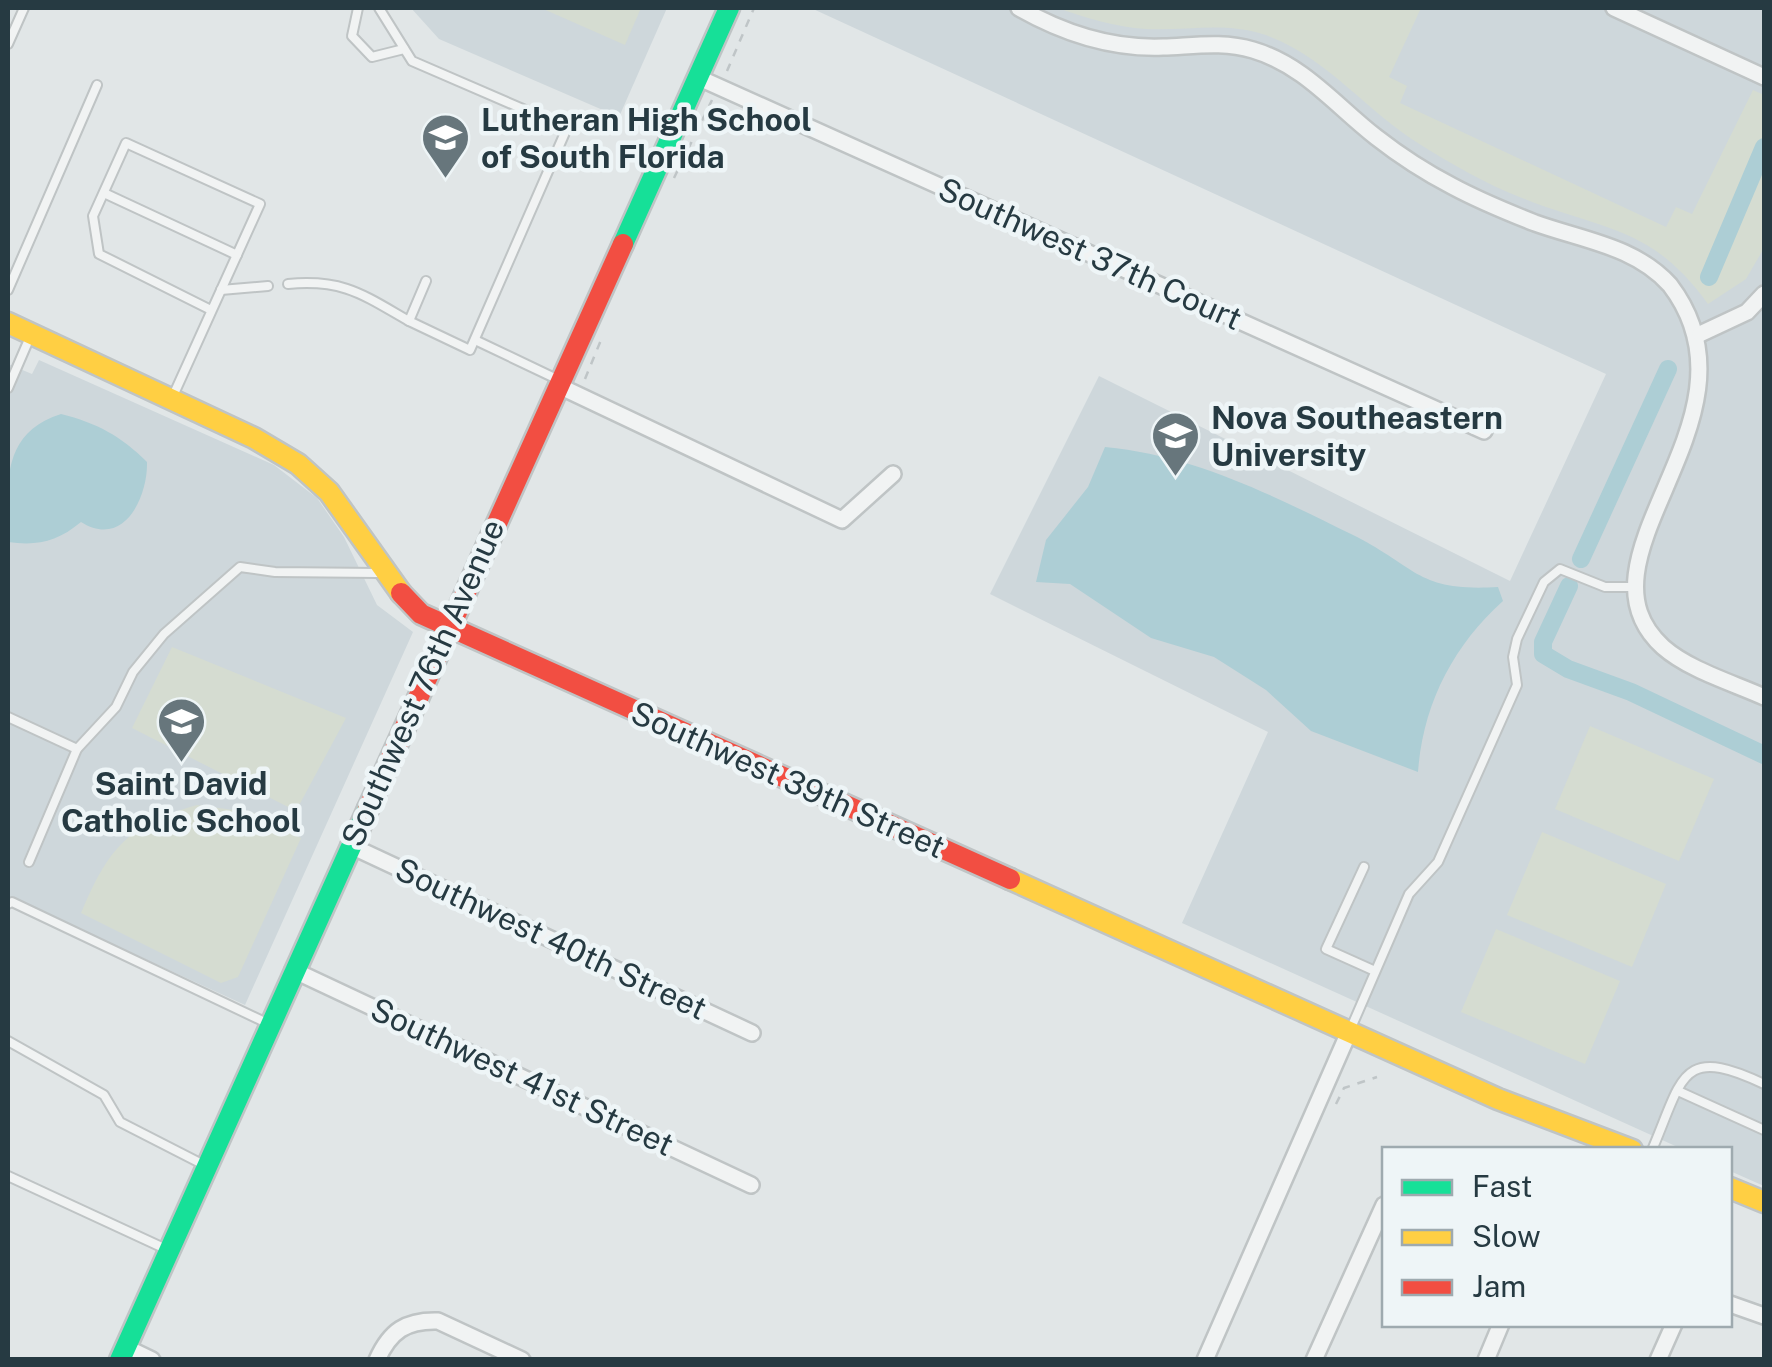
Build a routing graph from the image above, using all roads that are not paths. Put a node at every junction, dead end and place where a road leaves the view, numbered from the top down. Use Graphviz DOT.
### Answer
graph roads {
  1 [pos="24,8"];
  2 [pos="358,8"];
  3 [pos="379,8"];
  4 [pos="729,8"];
  5 [pos="1020,8"];
  6 [pos="1614,8"];
  7 [pos="8,44"];
  8 [pos="404,49"];
  9 [pos="1764,76"];
  10 [pos="696,77"];
  11 [pos="97,86"];
  12 [pos="104,192"];
  13 [pos="236,255"];
  14 [pos="426,282"];
  15 [pos="288,284"];
  16 [pos="268,286"];
  17 [pos="8,290"];
  18 [pos="221,290"];
  19 [pos="1764,294"];
  20 [pos="211,310"];
  21 [pos="409,321"];
  22 [pos="8,323"];
  23 [pos="31,334"];
  24 [pos="1700,334"];
  25 [pos="474,340"];
  26 [pos="560,384"];
  27 [pos="8,388"];
  28 [pos="171,400"];
  29 [pos="1484,431"];
  30 [pos="892,474"];
  31 [pos="383,572"];
  32 [pos="1635,586"];
  33 [pos="446,626"];
  34 [pos="1764,697"];
  35 [pos="8,717"];
  36 [pos="77,749"];
  37 [pos="349,845"];
  38 [pos="30,862"];
  39 [pos="1364,866"];
  40 [pos="8,904"];
  41 [pos="293,970"];
  42 [pos="1374,971"];
  43 [pos="269,1024"];
  44 [pos="1349,1032"];
  45 [pos="752,1033"];
  46 [pos="8,1042"];
  47 [pos="1764,1084"];
  48 [pos="1678,1091"];
  49 [pos="1764,1130"];
  50 [pos="1624,1147"];
  51 [pos="1653,1147"];
  52 [pos="206,1166"];
  53 [pos="8,1176"];
  54 [pos="751,1185"];
  55 [pos="1732,1189"];
  56 [pos="1764,1202"];
  57 [pos="1382,1209"];
  58 [pos="168,1250"];
  59 [pos="1732,1305"];
  60 [pos="1764,1316"];
  61 [pos="1500,1327"];
  62 [pos="1673,1327"];
  63 [pos="123,1353"];
  64 [pos="152,1360"];
  65 [pos="377,1360"];
  66 [pos="522,1360"];
  67 [pos="1205,1360"];
  68 [pos="1314,1360"];
  69 [pos="1486,1360"];
  70 [pos="1658,1360"];
  1 -- 7 [label="lane"];
  2 -- 8 [label="lane"];
  3 -- 8 [label="lane"];
  4 -- 10 [label="street, Southwest 76th Avenue"];
  5 -- 24 [label="street"];
  6 -- 9 [label="street"];
  8 -- 25 [label="lane"];
  10 -- 26 [label="street, Southwest 76th Avenue"];
  10 -- 29 [label="street, Southwest 37th Court"];
  11 -- 17 [label="lane"];
  12 -- 13 [label="lane"];
  12 -- 13 [label="lane"];
  12 -- 20 [label="lane"];
  13 -- 18 [label="lane"];
  14 -- 21 [label="lane"];
  15 -- 21 [label="lane"];
  16 -- 18 [label="lane"];
  18 -- 20 [label="lane"];
  19 -- 24 [label="street"];
  20 -- 28 [label="lane"];
  21 -- 25 [label="lane"];
  22 -- 23 [label="street, Southwest 39th Street"];
  23 -- 27 [label="lane"];
  23 -- 28 [label="street, Southwest 39th Street"];
  24 -- 32 [label="street"];
  25 -- 26 [label="lane"];
  26 -- 30 [label="street"];
  26 -- 33 [label="street, Southwest 76th Avenue"];
  28 -- 31 [label="street, Southwest 39th Street"];
  31 -- 33 [label="street, Southwest 39th Street"];
  31 -- 36 [label="lane"];
  32 -- 34 [label="street"];
  32 -- 42 [label="lane"];
  33 -- 37 [label="street, Southwest 76th Avenue"];
  33 -- 44 [label="street, Southwest 39th Street"];
  35 -- 36 [label="lane"];
  36 -- 38 [label="lane"];
  37 -- 41 [label="street, Southwest 76th Avenue"];
  37 -- 45 [label="street, Southwest 40th Street"];
  39 -- 42 [label="lane"];
  40 -- 43 [label="lane"];
  41 -- 43 [label="street, Southwest 76th Avenue"];
  41 -- 54 [label="street, Southwest 41st Street"];
  42 -- 44 [label="lane"];
  43 -- 52 [label="street, Southwest 76th Avenue"];
  44 -- 50 [label="street, Southwest 39th Street"];
  44 -- 67 [label="street"];
  46 -- 52 [label="lane"];
  47 -- 48 [label="lane"];
  48 -- 49 [label="lane"];
  48 -- 51 [label="lane"];
  52 -- 58 [label="street, Southwest 76th Avenue"];
  53 -- 58 [label="lane"];
  55 -- 56 [label="street"];
  57 -- 68 [label="street"];
  58 -- 63 [label="street, Southwest 76th Avenue"];
  59 -- 60 [label="street"];
  61 -- 69 [label="street"];
  62 -- 70 [label="street"];
  63 -- 64 [label="street"];
  65 -- 66 [label="street"];
}
